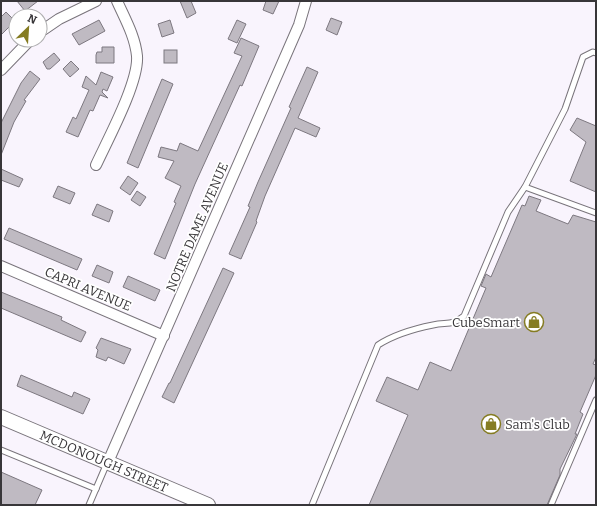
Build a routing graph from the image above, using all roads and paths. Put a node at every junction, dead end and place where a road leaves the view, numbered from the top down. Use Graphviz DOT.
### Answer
graph roads {
  1 [pos="96,1"];
  2 [pos="117,1"];
  3 [pos="306,1"];
  4 [pos="48,27"];
  5 [pos="22,48"];
  6 [pos="596,53"];
  7 [pos="1,70"];
  8 [pos="96,165"];
  9 [pos="525,187"];
  10 [pos="596,213"];
  11 [pos="1,266"];
  12 [pos="164,336"];
  13 [pos="596,400"];
  14 [pos="1,417"];
  15 [pos="1,450"];
  16 [pos="108,462"];
  17 [pos="96,489"];
  18 [pos="89,505"];
  19 [pos="208,505"];
  20 [pos="312,505"];
  21 [pos="551,505"];
  1 -- 4 [label="street"];
  2 -- 8 [label="street"];
  3 -- 12 [label="street, NOTRE DAME AVENUE"];
  5 -- 7 [label="street"];
  6 -- 9 [label="lane"];
  9 -- 10 [label="lane"];
  9 -- 20 [label="lane"];
  11 -- 12 [label="street, CAPRI AVENUE"];
  12 -- 16 [label="street, NOTRE DAME AVENUE"];
  13 -- 21 [label="lane"];
  14 -- 16 [label="street, MCDONOUGH STREET"];
  15 -- 17 [label="lane"];
  16 -- 17 [label="lane"];
  16 -- 19 [label="street, MCDONOUGH STREET"];
  17 -- 18 [label="lane"];
}
